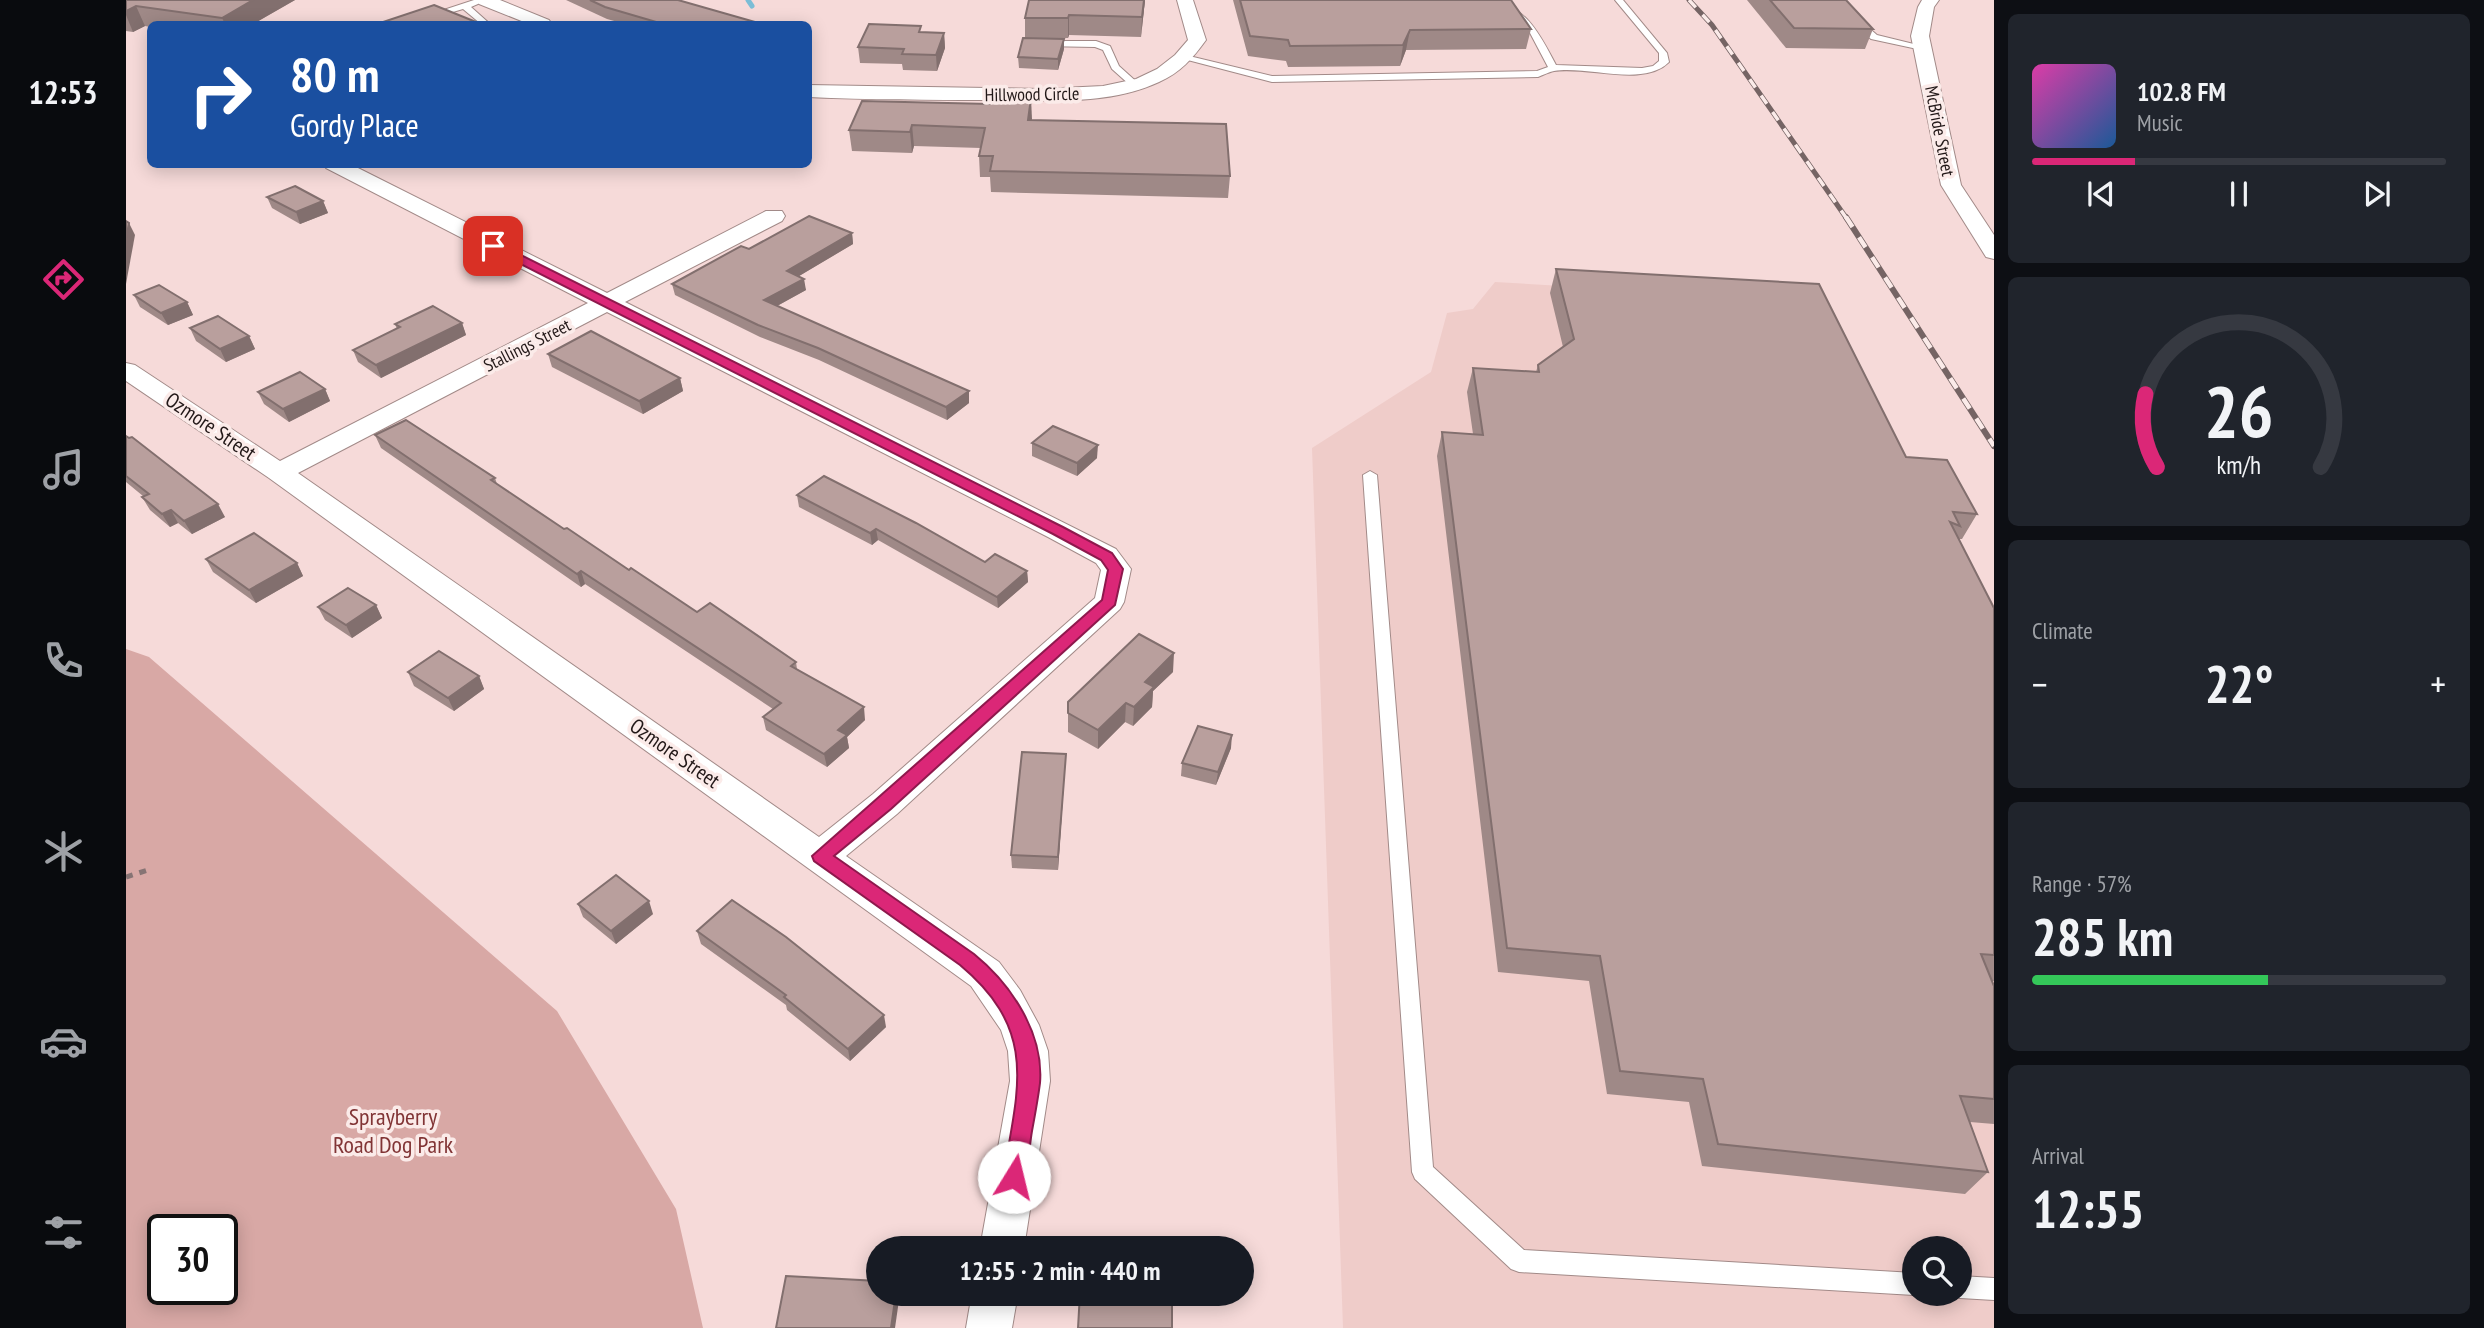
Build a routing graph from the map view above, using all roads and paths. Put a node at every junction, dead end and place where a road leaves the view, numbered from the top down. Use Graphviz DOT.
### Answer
graph roads {
  1 [pos="484,0"];
  2 [pos="1185,0"];
  3 [pos="1619,0"];
  4 [pos="1831,0"];
  5 [pos="1931,0"];
  6 [pos="1511,3"];
  7 [pos="1485,4"];
  8 [pos="465,6"];
  9 [pos="415,21"];
  10 [pos="482,21"];
  11 [pos="536,21"];
  12 [pos="1037,44"];
  13 [pos="1922,47"];
  14 [pos="1185,58"];
  15 [pos="1553,68"];
  16 [pos="1134,84"];
  17 [pos="812,91"];
  18 [pos="341,168"];
  19 [pos="774,216"];
  20 [pos="1994,252"];
  21 [pos="608,303"];
  22 [pos="126,370"];
  23 [pos="279,472"];
  24 [pos="1370,475"];
  25 [pos="821,856"];
  26 [pos="148,870"];
  27 [pos="126,877"];
  28 [pos="1004,1236"];
  29 [pos="1902,1283"];
  30 [pos="1972,1288"];
  31 [pos="1994,1289"];
  32 [pos="993,1306"];
  33 [pos="989,1328"];
  1 -- 8 [label="lane"];
  1 -- 11 [label="street"];
  2 -- 14 [label="street"];
  3 -- 15 [label="lane"];
  4 -- 13 [label="lane"];
  5 -- 13 [label="street, McBride Street"];
  6 -- 7 [label="lane"];
  6 -- 15 [label="lane"];
  8 -- 9 [label="lane"];
  8 -- 10 [label="lane"];
  12 -- 16 [label="lane"];
  13 -- 20 [label="street, McBride Street"];
  14 -- 15 [label="lane"];
  14 -- 16 [label="street, Hillwood Circle"];
  16 -- 17 [label="street, Hillwood Circle"];
  18 -- 21 [label="street"];
  19 -- 21 [label="street, Stallings Street"];
  21 -- 23 [label="street, Stallings Street"];
  21 -- 25 [label="street"];
  22 -- 23 [label="street, Ozmore Street"];
  23 -- 25 [label="street, Ozmore Street"];
  24 -- 29 [label="lane"];
  25 -- 28 [label="street, Ozmore Street"];
  26 -- 27 [label="path"];
  30 -- 31 [label="lane"];
  32 -- 33 [label="street"];
}
